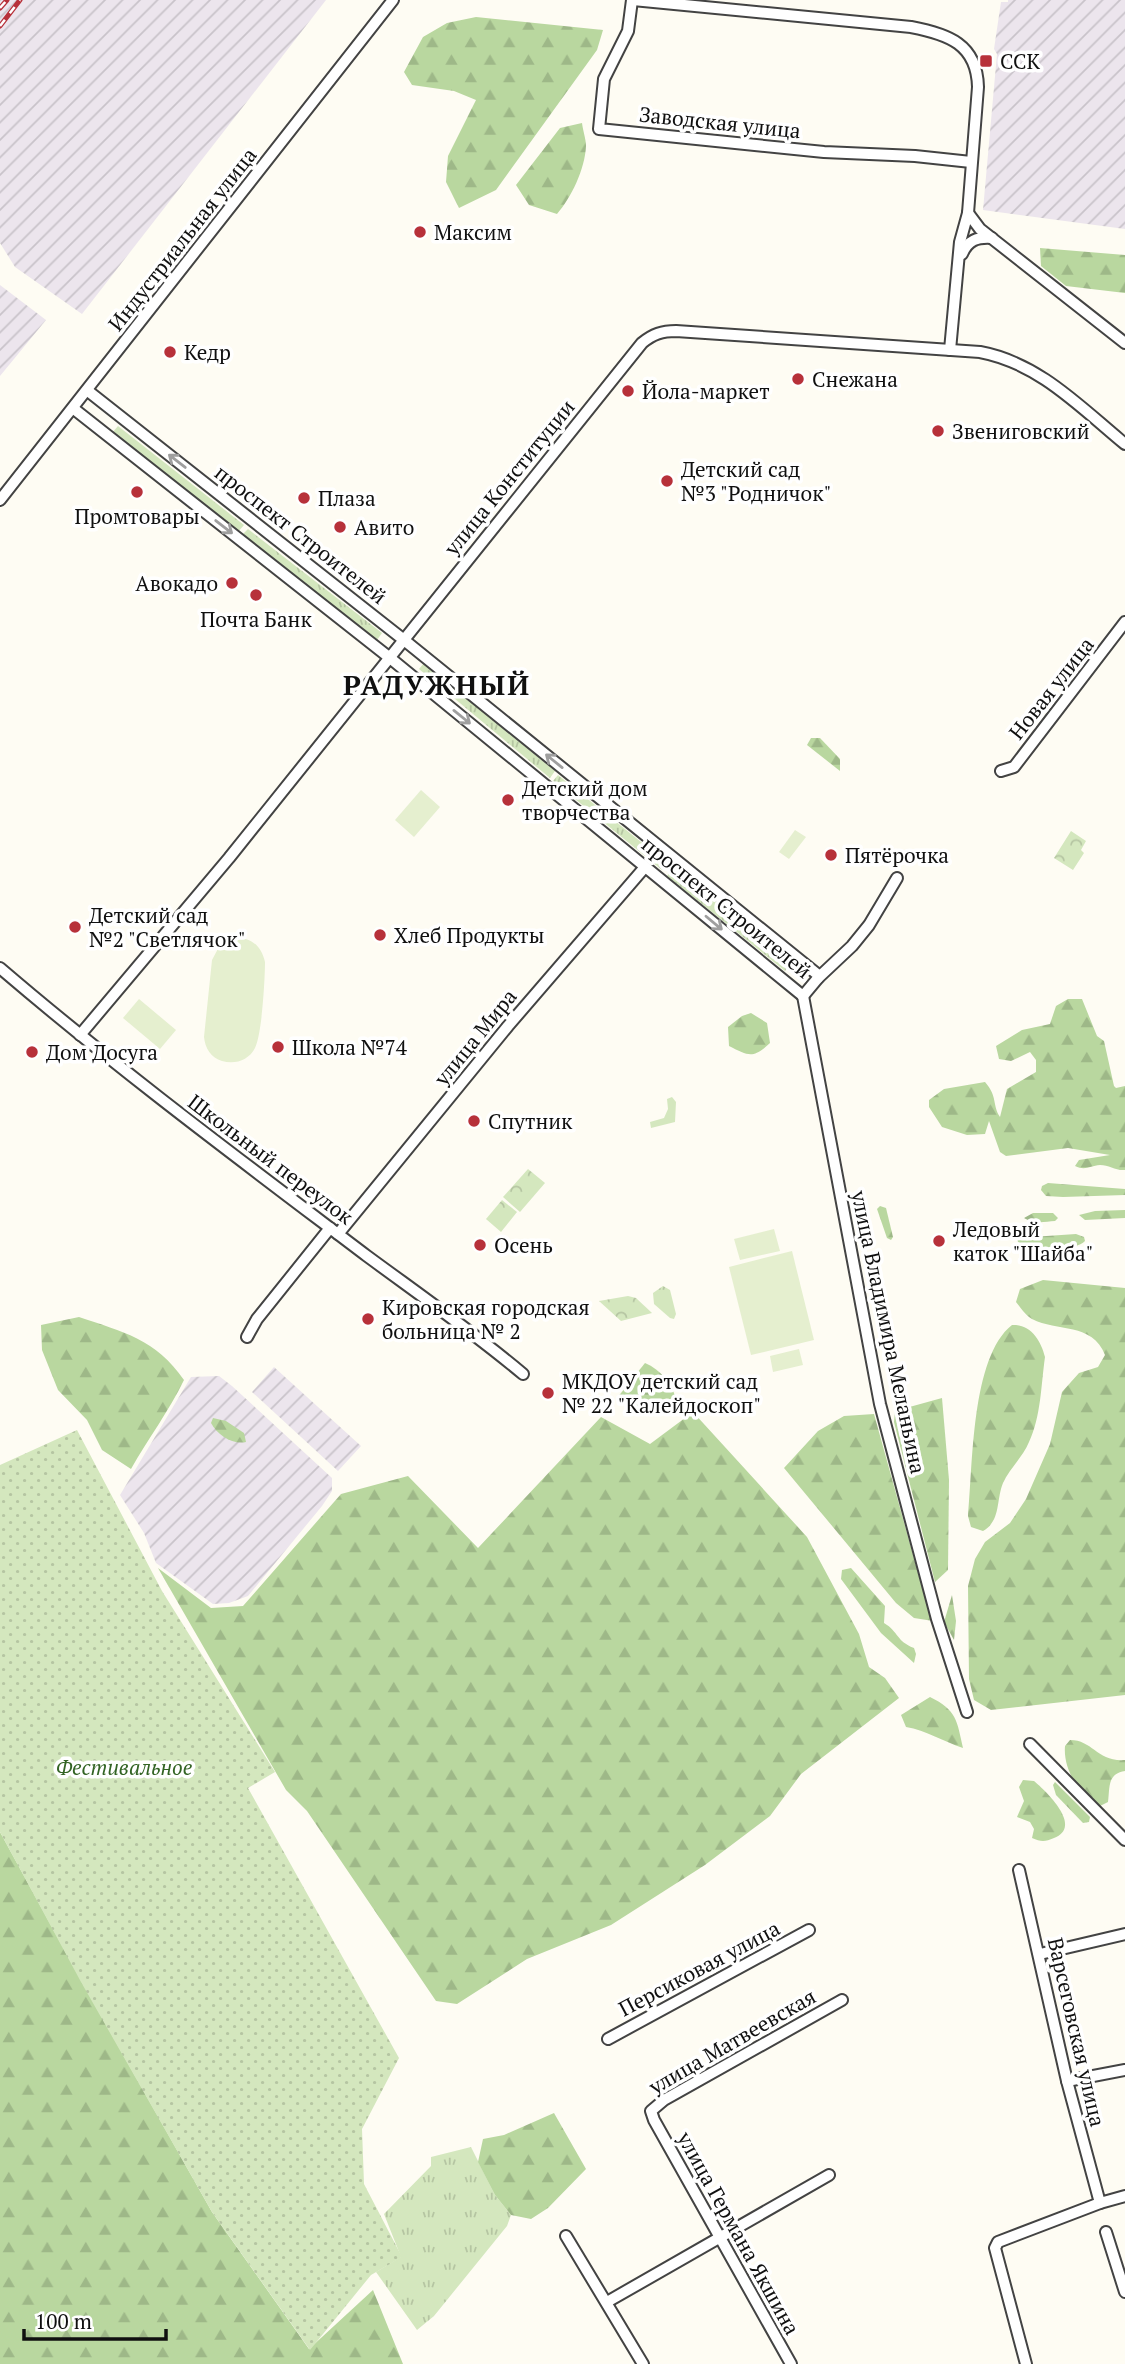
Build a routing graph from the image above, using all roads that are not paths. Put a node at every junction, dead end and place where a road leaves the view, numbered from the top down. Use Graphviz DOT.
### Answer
graph roads {
  1 [pos="393,0"];
  2 [pos="632,0"];
  3 [pos="971,162"];
  4 [pos="968,213"];
  5 [pos="992,238"];
  6 [pos="958,263"];
  7 [pos="1125,343"];
  8 [pos="950,350"];
  9 [pos="88,391"];
  10 [pos="74,409"];
  11 [pos="1125,444"];
  12 [pos="0,500"];
  13 [pos="1125,622"];
  14 [pos="404,640"];
  15 [pos="390,658"];
  16 [pos="1002,771"];
  17 [pos="645,867"];
  18 [pos="897,878"];
  19 [pos="0,968"];
  20 [pos="818,978"];
  21 [pos="803,996"];
  22 [pos="80,1035"];
  23 [pos="334,1231"];
  24 [pos="247,1337"];
  25 [pos="523,1374"];
  26 [pos="967,1712"];
  27 [pos="1030,1745"];
  28 [pos="1120,1826"];
  29 [pos="1125,1840"];
  30 [pos="1019,1870"];
  31 [pos="809,1930"];
  32 [pos="1125,1934"];
  33 [pos="1040,1954"];
  34 [pos="842,2000"];
  35 [pos="608,2039"];
  36 [pos="1125,2070"];
  37 [pos="1067,2081"];
  38 [pos="654,2120"];
  39 [pos="829,2175"];
  40 [pos="1125,2196"];
  41 [pos="1100,2203"];
  42 [pos="1106,2232"];
  43 [pos="566,2236"];
  44 [pos="719,2236"];
  45 [pos="1125,2292"];
  46 [pos="607,2301"];
  47 [pos="643,2364"];
  48 [pos="790,2364"];
  49 [pos="1026,2364"];
  1 -- 9 [label="street, Индустриальная улица"];
  2 -- 3 [label="street"];
  2 -- 3 [label="street, Заводская улица"];
  3 -- 4 [label="street"];
  4 -- 5 [label="street"];
  4 -- 6 [label="street"];
  5 -- 6 [label="street"];
  5 -- 7 [label="street"];
  6 -- 8 [label="street"];
  8 -- 11 [label="street, улица Конституции"];
  8 -- 14 [label="street, улица Конституции"];
  9 -- 10 [label="street, Индустриальная улица"];
  14 -- 9 [label="street, проспект Строителей, one-way"];
  10 -- 12 [label="street, Индустриальная улица"];
  10 -- 15 [label="street, проспект Строителей, one-way"];
  13 -- 16 [label="street, Новая улица"];
  14 -- 15 [label="street, улица Конституции"];
  20 -- 14 [label="street, проспект Строителей, one-way"];
  15 -- 17 [label="street, проспект Строителей, one-way"];
  15 -- 22 [label="street, улица Конституции"];
  17 -- 21 [label="street, проспект Строителей, one-way"];
  17 -- 23 [label="street, улица Мира"];
  18 -- 20 [label="street"];
  19 -- 22 [label="street, Школьный переулок"];
  20 -- 21 [label="street, проспект Строителей"];
  21 -- 26 [label="street, улица Владимира Меланьина"];
  22 -- 23 [label="street, Школьный переулок"];
  23 -- 24 [label="street, улица Мира"];
  23 -- 25 [label="street, Школьный переулок"];
  27 -- 28 [label="street"];
  28 -- 29 [label="street"];
  30 -- 33 [label="street, Варсеговская улица"];
  31 -- 35 [label="street, Персиковая улица"];
  32 -- 33 [label="street"];
  33 -- 37 [label="street, Варсеговская улица"];
  34 -- 38 [label="street, улица Матвеевская"];
  36 -- 37 [label="street"];
  37 -- 41 [label="street, Варсеговская улица"];
  38 -- 44 [label="street, улица Германа Якшина"];
  39 -- 44 [label="street"];
  40 -- 41 [label="street"];
  41 -- 49 [label="street"];
  42 -- 45 [label="street"];
  43 -- 46 [label="street"];
  44 -- 46 [label="street"];
  44 -- 48 [label="street, улица Германа Якшина"];
  46 -- 47 [label="street"];
}
